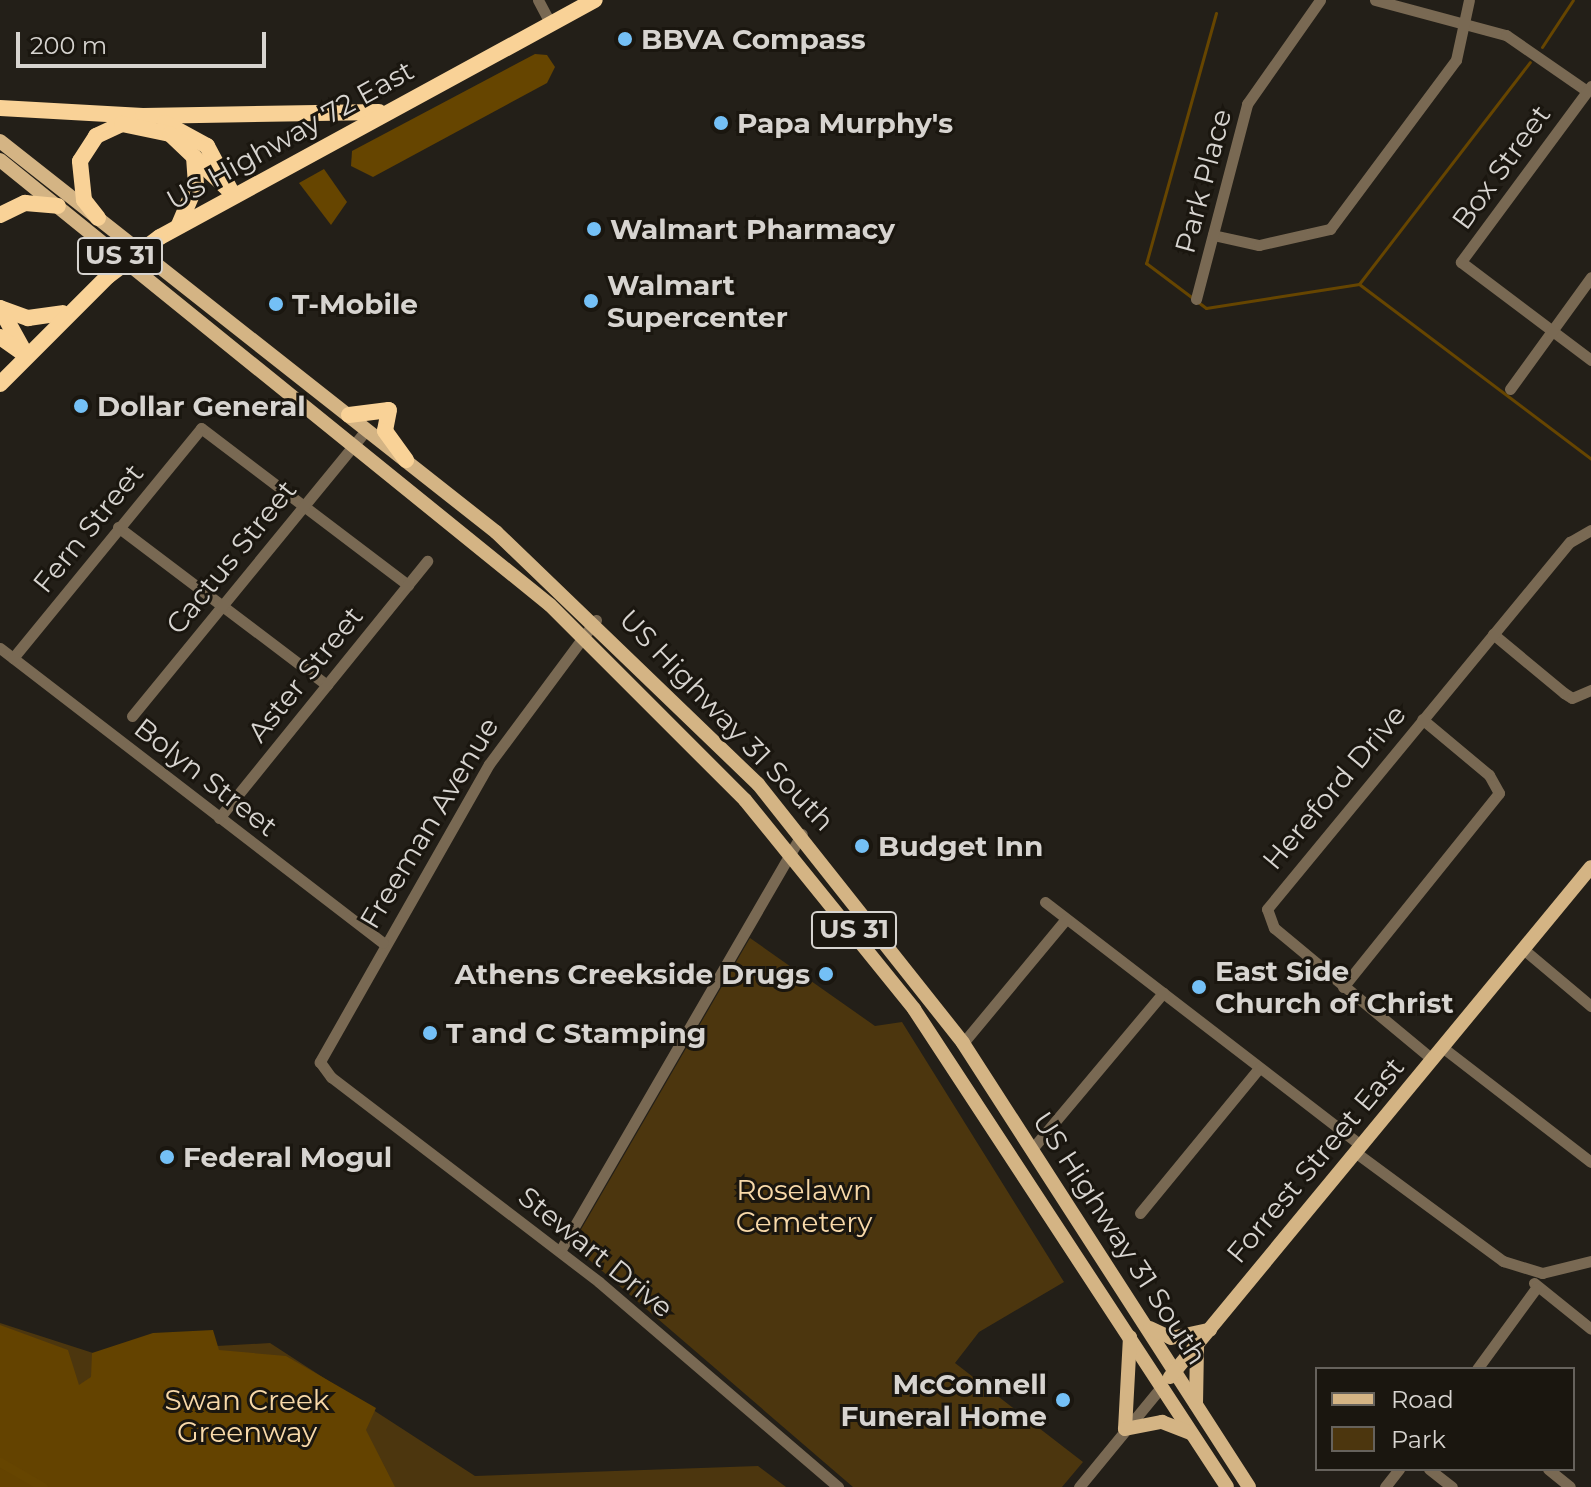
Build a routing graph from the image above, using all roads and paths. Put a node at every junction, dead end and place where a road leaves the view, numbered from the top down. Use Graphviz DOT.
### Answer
graph roads {
  1 [pos="538,0"];
  2 [pos="595,0"];
  3 [pos="1320,0"];
  4 [pos="1375,0"];
  5 [pos="1469,0"];
  6 [pos="1464,22"];
  7 [pos="551,24"];
  8 [pos="1589,88"];
  9 [pos="0,108"];
  10 [pos="385,112"];
  11 [pos="143,116"];
  12 [pos="0,141"];
  13 [pos="191,152"];
  14 [pos="0,160"];
  15 [pos="232,193"];
  16 [pos="58,206"];
  17 [pos="0,215"];
  18 [pos="98,218"];
  19 [pos="178,226"];
  20 [pos="1213,235"];
  21 [pos="1591,277"];
  22 [pos="1196,299"];
  23 [pos="0,308"];
  24 [pos="64,313"];
  25 [pos="1552,331"];
  26 [pos="0,337"];
  27 [pos="26,355"];
  28 [pos="1591,360"];
  29 [pos="0,384"];
  30 [pos="1510,389"];
  31 [pos="349,415"];
  32 [pos="367,429"];
  33 [pos="355,443"];
  34 [pos="406,460"];
  35 [pos="305,504"];
  36 [pos="118,527"];
  37 [pos="1591,530"];
  38 [pos="427,561"];
  39 [pos="408,585"];
  40 [pos="221,604"];
  41 [pos="596,620"];
  42 [pos="1493,634"];
  43 [pos="584,636"];
  44 [pos="0,648"];
  45 [pos="13,658"];
  46 [pos="327,685"];
  47 [pos="1591,690"];
  48 [pos="132,716"];
  49 [pos="1422,719"];
  50 [pos="219,818"];
  51 [pos="802,834"];
  52 [pos="792,853"];
  53 [pos="1591,867"];
  54 [pos="1045,902"];
  55 [pos="1066,919"];
  56 [pos="383,943"];
  57 [pos="1523,949"];
  58 [pos="1343,987"];
  59 [pos="1163,993"];
  60 [pos="1591,1006"];
  61 [pos="963,1043"];
  62 [pos="1442,1047"];
  63 [pos="1432,1059"];
  64 [pos="320,1062"];
  65 [pos="1259,1068"];
  66 [pos="1358,1148"];
  67 [pos="1032,1149"];
  68 [pos="1591,1162"];
  69 [pos="1140,1213"];
  70 [pos="560,1251"];
  71 [pos="1591,1261"];
  72 [pos="1529,1272"];
  73 [pos="1536,1288"];
  74 [pos="1146,1325"];
  75 [pos="1591,1329"];
  76 [pos="1210,1330"];
  77 [pos="1130,1336"];
  78 [pos="1197,1348"];
  79 [pos="1478,1367"];
  80 [pos="1175,1372"];
  81 [pos="1162,1386"];
  82 [pos="1196,1405"];
  83 [pos="1125,1429"];
  84 [pos="1192,1433"];
  85 [pos="1397,1471"];
  86 [pos="1432,1471"];
  87 [pos="1550,1471"];
  88 [pos="838,1487"];
  89 [pos="1079,1487"];
  90 [pos="1227,1487"];
  91 [pos="1249,1487"];
  92 [pos="1385,1487"];
  93 [pos="1452,1487"];
  94 [pos="1570,1487"];
  1 -- 7 [label="street"];
  2 -- 7 [label="highway, US Highway 72 East"];
  3 -- 20 [label="street, Park Place"];
  4 -- 6 [label="street"];
  5 -- 6 [label="street"];
  6 -- 8 [label="street"];
  6 -- 20 [label="street"];
  7 -- 10 [label="highway, US Highway 72 East"];
  8 -- 25 [label="street, Box Street"];
  9 -- 11 [label="highway"];
  10 -- 11 [label="highway"];
  10 -- 15 [label="highway, US Highway 72 East"];
  11 -- 15 [label="highway"];
  12 -- 18 [label="main road, US Highway 31 South / US 31"];
  13 -- 15 [label="highway"];
  13 -- 18 [label="highway"];
  13 -- 19 [label="highway"];
  14 -- 16 [label="main road, US Highway 31 South / US 31"];
  15 -- 19 [label="highway, US Highway 72 East"];
  16 -- 17 [label="highway"];
  16 -- 33 [label="main road, US Highway 31 South / US 31"];
  18 -- 31 [label="main road, US Highway 31 South / US 31"];
  19 -- 24 [label="highway, US Highway 72 East, bridge"];
  20 -- 22 [label="street, Park Place"];
  21 -- 25 [label="street"];
  23 -- 24 [label="highway"];
  23 -- 27 [label="highway"];
  24 -- 27 [label="highway, US Highway 72 East"];
  25 -- 28 [label="street, Box Street"];
  25 -- 30 [label="street"];
  26 -- 27 [label="highway"];
  27 -- 29 [label="highway, US Highway 72 East"];
  31 -- 32 [label="main road, US Highway 31 South / US 31"];
  31 -- 34 [label="highway"];
  32 -- 33 [label="street, Cactus Street"];
  32 -- 34 [label="main road, US Highway 31 South / US 31"];
  33 -- 35 [label="street, Cactus Street"];
  33 -- 43 [label="main road, US Highway 31 South / US 31"];
  34 -- 41 [label="main road, US Highway 31 South / US 31"];
  35 -- 36 [label="street, Fern Street"];
  35 -- 39 [label="street"];
  35 -- 40 [label="street, Cactus Street"];
  36 -- 40 [label="street"];
  36 -- 45 [label="street, Fern Street"];
  37 -- 42 [label="street, Hereford Drive"];
  38 -- 39 [label="street, Aster Street"];
  39 -- 46 [label="street, Aster Street"];
  40 -- 46 [label="street"];
  40 -- 48 [label="street, Cactus Street"];
  41 -- 43 [label="street, Freeman Avenue"];
  41 -- 51 [label="main road, US Highway 31 South / US 31"];
  42 -- 47 [label="street"];
  42 -- 49 [label="street, Hereford Drive"];
  43 -- 52 [label="main road, US Highway 31 South / US 31"];
  43 -- 56 [label="street, Freeman Avenue"];
  44 -- 45 [label="street, Bolyn Street"];
  45 -- 50 [label="street, Bolyn Street"];
  46 -- 50 [label="street, Aster Street"];
  49 -- 58 [label="street, Hereford Drive"];
  49 -- 58 [label="street"];
  50 -- 56 [label="street, Bolyn Street"];
  51 -- 52 [label="street"];
  51 -- 61 [label="main road, US Highway 31 South / US 31"];
  52 -- 70 [label="street"];
  52 -- 77 [label="main road, US Highway 31 South / US 31"];
  53 -- 57 [label="main road, Forrest Street East"];
  54 -- 55 [label="street"];
  55 -- 59 [label="street"];
  55 -- 61 [label="street"];
  56 -- 64 [label="street, Freeman Avenue"];
  57 -- 60 [label="street"];
  57 -- 62 [label="main road, Forrest Street East"];
  58 -- 63 [label="street, Hereford Drive"];
  59 -- 65 [label="street"];
  59 -- 67 [label="street"];
  61 -- 67 [label="main road, US Highway 31 South / US 31"];
  62 -- 63 [label="main road, Forrest Street East"];
  62 -- 68 [label="street"];
  63 -- 66 [label="main road, Forrest Street East"];
  64 -- 70 [label="street, Stewart Drive"];
  65 -- 66 [label="street"];
  65 -- 69 [label="street"];
  66 -- 72 [label="street"];
  66 -- 76 [label="main road, Forrest Street East"];
  67 -- 74 [label="main road, US Highway 31 South / US 31"];
  70 -- 88 [label="street, Stewart Drive"];
  71 -- 72 [label="street"];
  72 -- 73 [label="street"];
  73 -- 75 [label="street"];
  73 -- 79 [label="street"];
  74 -- 76 [label="main road"];
  74 -- 80 [label="main road, US Highway 31 South / US 31"];
  76 -- 78 [label="main road, Forrest Street East"];
  77 -- 81 [label="main road, US Highway 31 South / US 31"];
  77 -- 83 [label="main road"];
  78 -- 80 [label="main road, Forrest Street East"];
  78 -- 82 [label="main road"];
  80 -- 81 [label="main road, Forrest Street East"];
  80 -- 82 [label="main road, US Highway 31 South / US 31"];
  81 -- 83 [label="street, Forrest Street East"];
  81 -- 84 [label="main road, US Highway 31 South / US 31"];
  82 -- 91 [label="main road, US Highway 31 South / US 31"];
  83 -- 84 [label="main road"];
  83 -- 89 [label="street, Forrest Street East"];
  84 -- 90 [label="main road, US Highway 31 South / US 31"];
  85 -- 92 [label="street"];
  86 -- 93 [label="street"];
  87 -- 94 [label="street"];
}
